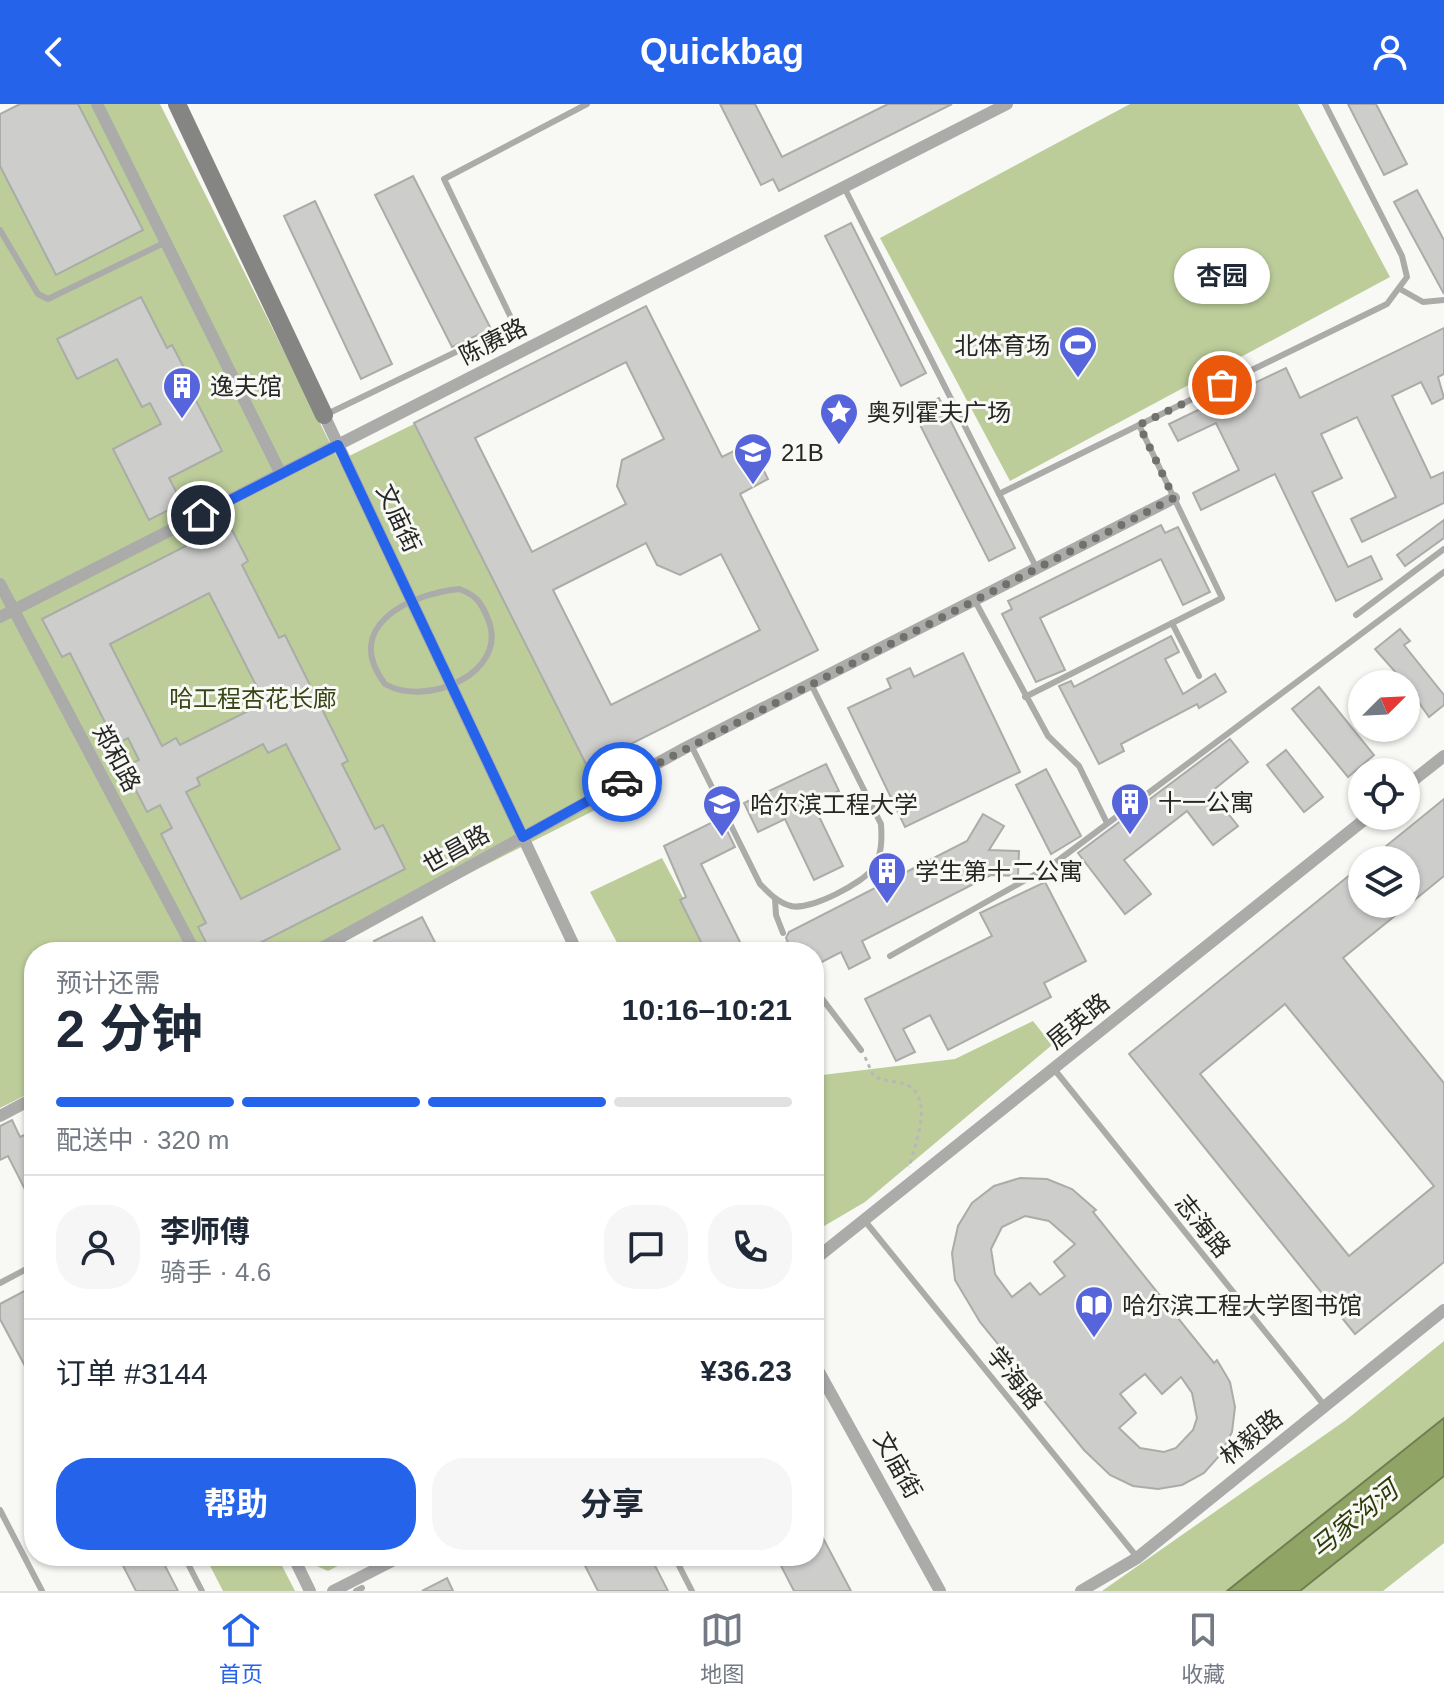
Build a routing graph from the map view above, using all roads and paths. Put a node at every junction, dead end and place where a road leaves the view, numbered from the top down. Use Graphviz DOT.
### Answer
graph roads {
  1 [pos="97,104"];
  2 [pos="177,104"];
  3 [pos="587,104"];
  4 [pos="1007,104"];
  5 [pos="1325,104"];
  6 [pos="984,109"];
  7 [pos="844,187"];
  8 [pos="0,230"];
  9 [pos="166,242"];
  10 [pos="9,248"];
  11 [pos="0,252"];
  12 [pos="1400,289"];
  13 [pos="1444,300"];
  14 [pos="324,415"];
  15 [pos="1139,425"];
  16 [pos="338,445"];
  17 [pos="281,474"];
  18 [pos="999,494"];
  19 [pos="1174,498"];
  20 [pos="1444,549"];
  21 [pos="1037,569"];
  22 [pos="1444,572"];
  23 [pos="0,584"];
  24 [pos="975,601"];
  25 [pos="412,602"];
  26 [pos="14,610"];
  27 [pos="1356,615"];
  28 [pos="0,617"];
  29 [pos="1172,623"];
  30 [pos="1199,676"];
  31 [pos="450,683"];
  32 [pos="811,684"];
  33 [pos="1025,697"];
  34 [pos="691,745"];
  35 [pos="1444,756"];
  36 [pos="1420,775"];
  37 [pos="1107,823"];
  38 [pos="1352,830"];
  39 [pos="523,837"];
  40 [pos="775,899"];
  41 [pos="783,933"];
  42 [pos="190,942"];
  43 [pos="332,942"];
  44 [pos="572,942"];
  45 [pos="890,956"];
  46 [pos="824,1002"];
  47 [pos="861,1050"];
  48 [pos="1054,1069"];
  49 [pos="24,1103"];
  50 [pos="0,1116"];
  51 [pos="901,1192"];
  52 [pos="865,1221"];
  53 [pos="824,1252"];
  54 [pos="24,1270"];
  55 [pos="0,1283"];
  56 [pos="1444,1310"];
  57 [pos="824,1381"];
  58 [pos="1324,1405"];
  59 [pos="0,1510"];
  60 [pos="24,1556"];
  61 [pos="1137,1558"];
  62 [pos="29,1566"];
  63 [pos="189,1566"];
  64 [pos="298,1566"];
  65 [pos="388,1566"];
  66 [pos="679,1566"];
  67 [pos="360,1587"];
  68 [pos="42,1591"];
  69 [pos="202,1591"];
  70 [pos="310,1591"];
  71 [pos="333,1591"];
  72 [pos="692,1591"];
  73 [pos="940,1591"];
  74 [pos="1081,1591"];
  1 -- 9 [label="street"];
  2 -- 14 [label="main road, 文庙街"];
  3 -- 14 [label="lane"];
  4 -- 6 [label="street, 陈赓路"];
  5 -- 12 [label="lane"];
  6 -- 7 [label="street, 陈赓路"];
  7 -- 16 [label="street, 陈赓路"];
  7 -- 18 [label="lane"];
  8 -- 10 [label="lane"];
  9 -- 10 [label="lane"];
  9 -- 17 [label="street"];
  10 -- 11 [label="lane"];
  12 -- 13 [label="lane"];
  12 -- 15 [label="lane"];
  14 -- 16 [label="street, 文庙街"];
  15 -- 18 [label="lane"];
  15 -- 19 [label="lane"];
  16 -- 17 [label="street, 陈赓路"];
  16 -- 25 [label="street, 文庙街"];
  17 -- 26 [label="street, 陈赓路"];
  18 -- 21 [label="lane"];
  19 -- 21 [label="street, 世昌路"];
  19 -- 29 [label="lane"];
  20 -- 27 [label="lane"];
  21 -- 24 [label="street, 世昌路"];
  22 -- 37 [label="lane"];
  23 -- 26 [label="street, 郑和路"];
  24 -- 32 [label="street, 世昌路"];
  24 -- 33 [label="lane"];
  25 -- 31 [label="street, 文庙街"];
  25 -- 31 [label="lane"];
  25 -- 31 [label="lane"];
  26 -- 28 [label="street, 陈赓路"];
  26 -- 42 [label="street, 郑和路"];
  29 -- 30 [label="lane"];
  29 -- 33 [label="lane"];
  31 -- 39 [label="street, 文庙街"];
  32 -- 34 [label="street, 世昌路"];
  32 -- 40 [label="lane"];
  33 -- 37 [label="lane"];
  34 -- 39 [label="street, 世昌路"];
  34 -- 40 [label="lane"];
  35 -- 36 [label="street"];
  37 -- 45 [label="lane"];
  38 -- 48 [label="street, 居英路"];
  39 -- 43 [label="street, 世昌路"];
  39 -- 44 [label="street, 文庙街"];
  40 -- 41 [label="lane"];
  46 -- 47 [label="lane"];
  47 -- 51 [label="path"];
  48 -- 51 [label="street, 居英路"];
  48 -- 58 [label="lane, 志海路"];
  49 -- 50 [label="street"];
  51 -- 52 [label="street, 居英路"];
  52 -- 53 [label="street, 居英路"];
  52 -- 61 [label="lane, 学海路"];
  54 -- 55 [label="lane"];
  56 -- 58 [label="street, 林毅路"];
  57 -- 73 [label="street, 文庙街"];
  58 -- 61 [label="street, 林毅路"];
  59 -- 60 [label="lane"];
  61 -- 74 [label="street, 林毅路"];
  62 -- 68 [label="lane"];
  63 -- 69 [label="lane"];
  64 -- 70 [label="street"];
  65 -- 67 [label="street"];
  66 -- 72 [label="lane"];
  67 -- 71 [label="street"];
}
